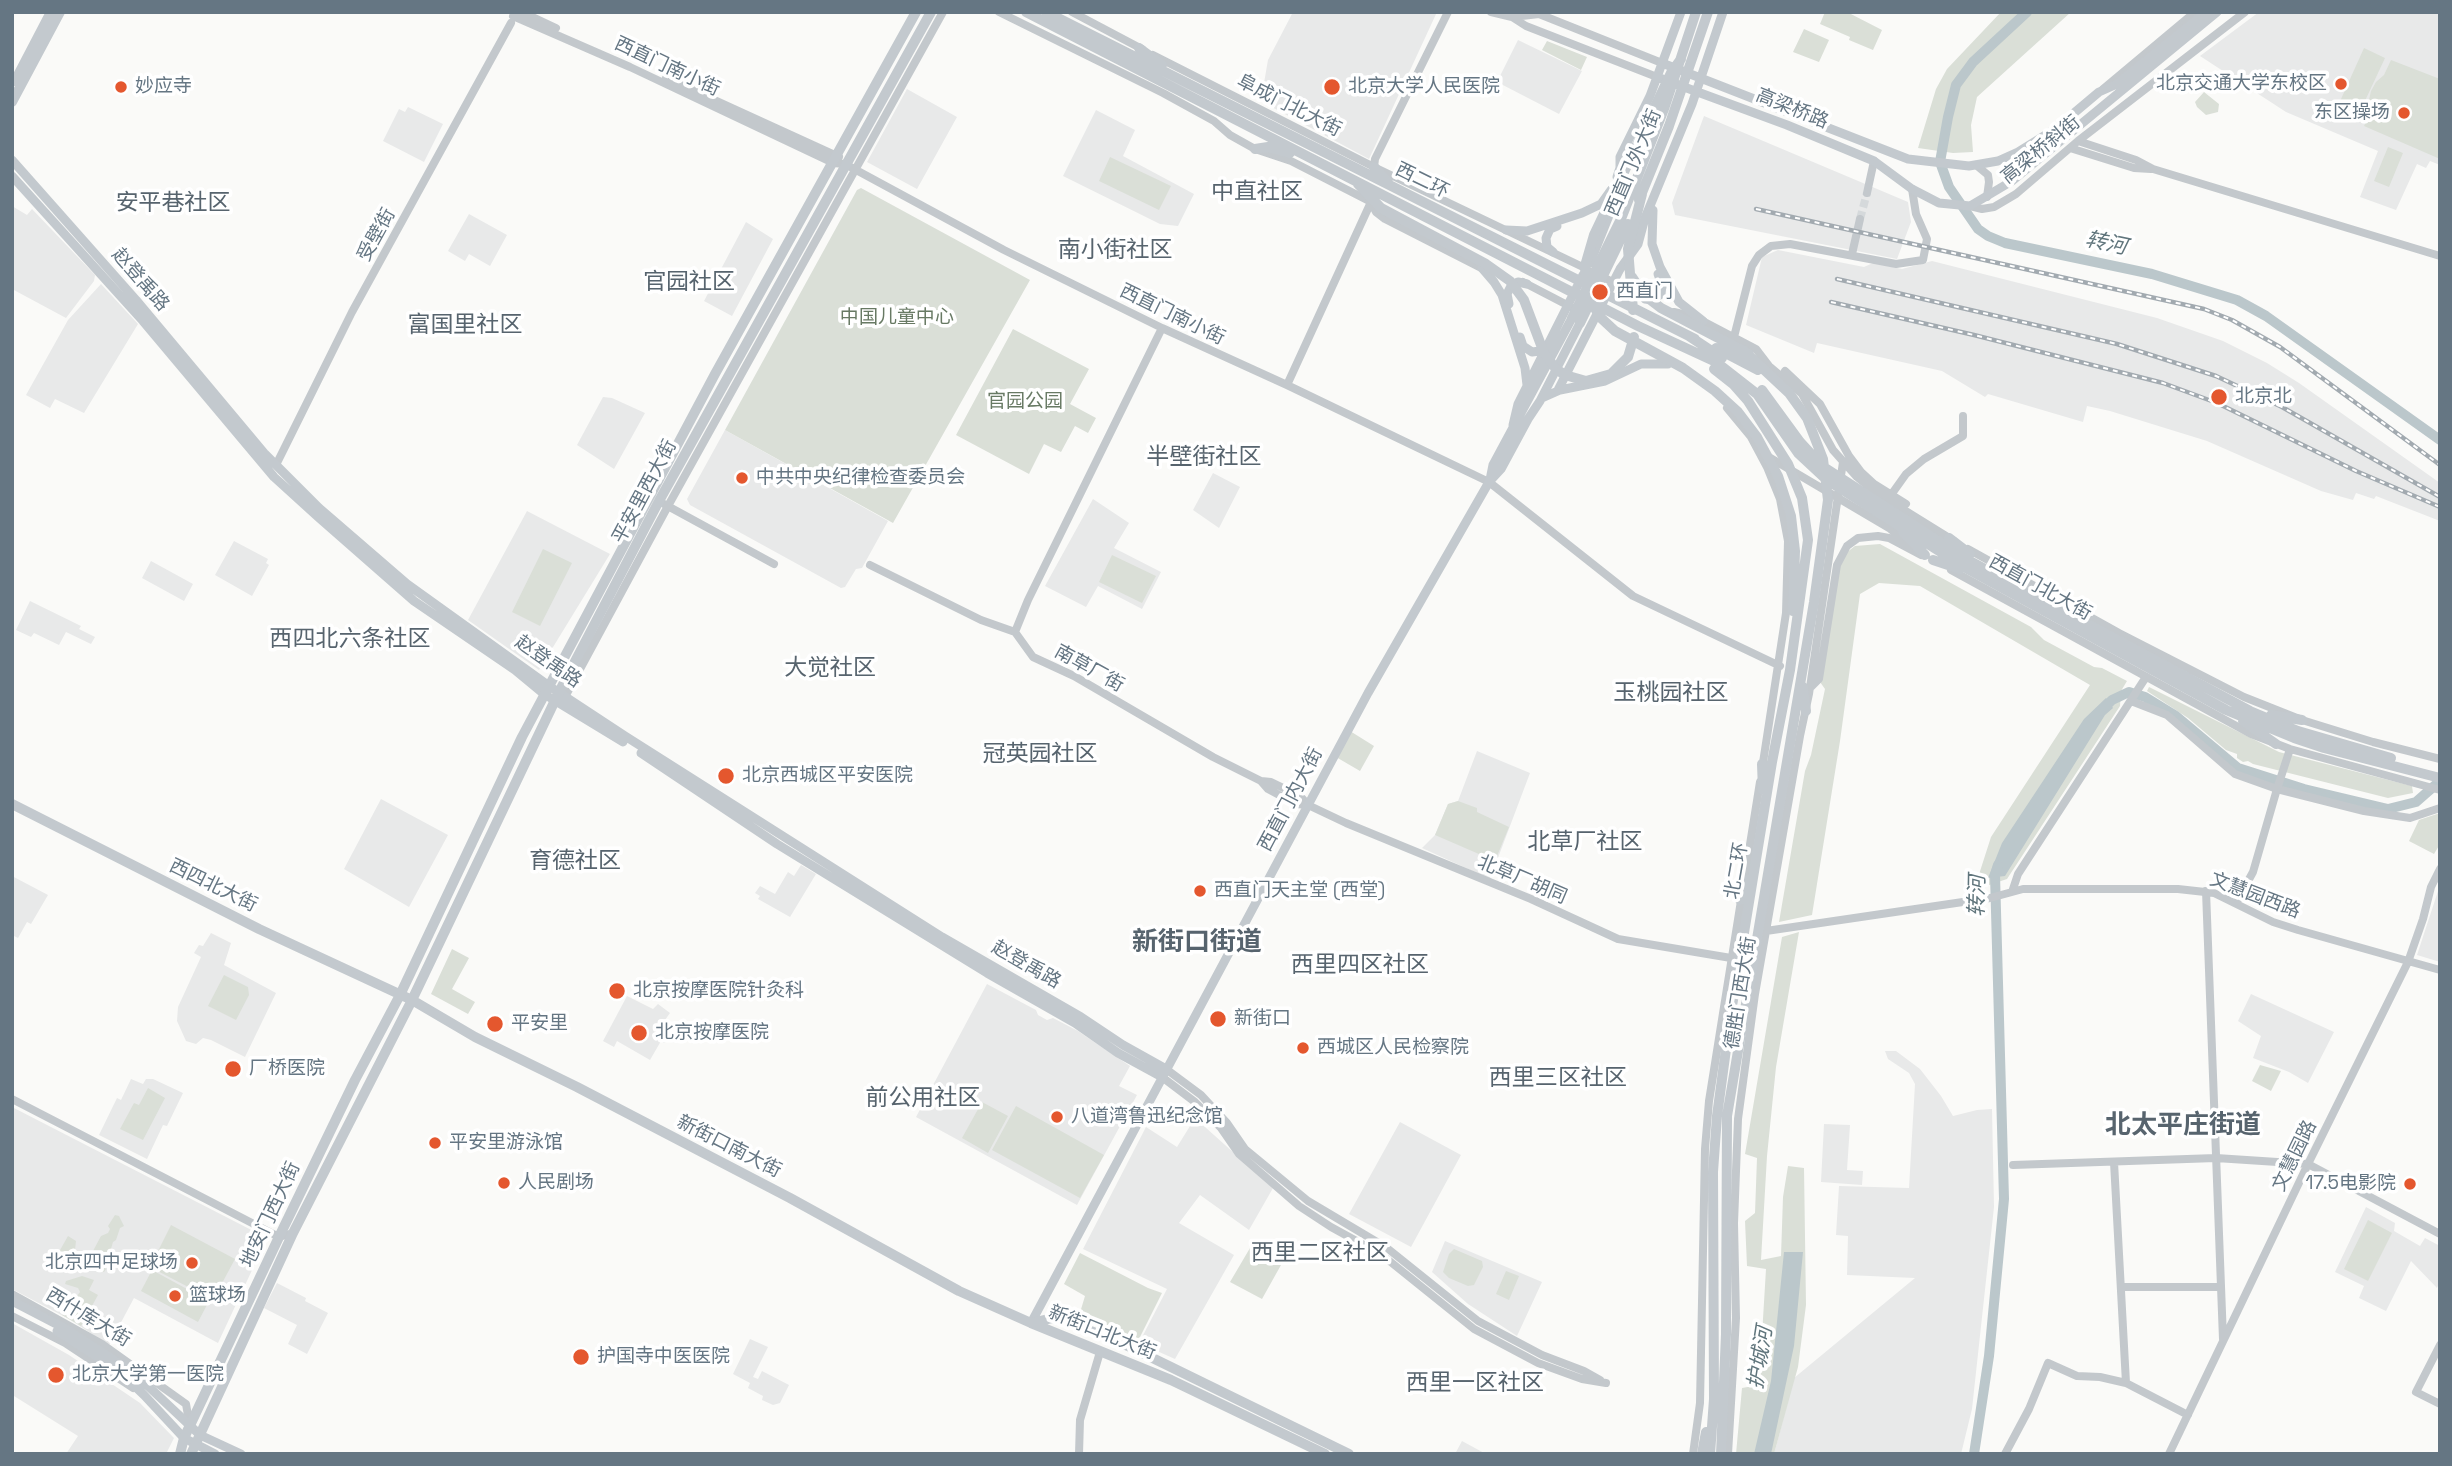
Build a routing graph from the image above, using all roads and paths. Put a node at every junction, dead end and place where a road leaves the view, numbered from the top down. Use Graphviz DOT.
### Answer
graph roads {
  1 [pos="51,12"];
  2 [pos="60,12"];
  3 [pos="522,12"];
  4 [pos="916,12"];
  5 [pos="931,12"];
  6 [pos="943,12"];
  7 [pos="999,12"];
  8 [pos="1026,12"];
  9 [pos="1046,12"];
  10 [pos="1072,12"];
  11 [pos="1448,12"];
  12 [pos="1491,12"];
  13 [pos="1681,12"];
  14 [pos="1696,12"];
  15 [pos="1708,12"];
  16 [pos="1723,12"];
  17 [pos="2195,12"];
  18 [pos="2206,12"];
  19 [pos="2217,12"];
  20 [pos="2245,12"];
  21 [pos="513,17"];
  22 [pos="1512,17"];
  23 [pos="1697,29"];
  24 [pos="1139,48"];
  25 [pos="1681,59"];
  26 [pos="1662,62"];
  27 [pos="1657,76"];
  28 [pos="1700,77"];
  29 [pos="1189,85"];
  30 [pos="12,87"];
  31 [pos="1696,90"];
  32 [pos="2099,92"];
  33 [pos="12,102"];
  34 [pos="2059,126"];
  35 [pos="2067,136"];
  36 [pos="2078,142"];
  37 [pos="2070,148"];
  38 [pos="1255,149"];
  39 [pos="1620,157"];
  40 [pos="1313,159"];
  41 [pos="12,160"];
  42 [pos="1874,161"];
  43 [pos="843,163"];
  44 [pos="1973,166"];
  45 [pos="1374,167"];
  46 [pos="2153,169"];
  47 [pos="12,176"];
  48 [pos="1354,180"];
  49 [pos="1392,187"];
  50 [pos="1912,188"];
  51 [pos="1867,193"];
  52 [pos="1642,194"];
  53 [pos="1657,194"];
  54 [pos="1987,197"];
  55 [pos="1373,202"];
  56 [pos="1970,206"];
  57 [pos="1860,219"];
  58 [pos="1606,227"];
  59 [pos="1506,230"];
  60 [pos="1553,252"];
  61 [pos="1633,253"];
  62 [pos="1852,254"];
  63 [pos="2440,256"];
  64 [pos="1482,268"];
  65 [pos="1629,272"];
  66 [pos="1527,284"];
  67 [pos="1646,299"];
  68 [pos="1576,320"];
  69 [pos="1704,325"];
  70 [pos="1162,328"];
  71 [pos="1689,337"];
  72 [pos="1734,337"];
  73 [pos="1628,342"];
  74 [pos="1548,345"];
  75 [pos="1677,345"];
  76 [pos="1748,349"];
  77 [pos="1572,363"];
  78 [pos="1668,364"];
  79 [pos="1770,367"];
  80 [pos="1287,385"];
  81 [pos="1780,385"];
  82 [pos="1527,386"];
  83 [pos="1802,386"];
  84 [pos="1558,390"];
  85 [pos="1542,398"];
  86 [pos="1963,416"];
  87 [pos="1514,424"];
  88 [pos="1759,451"];
  89 [pos="276,465"];
  90 [pos="1489,482"];
  91 [pos="1891,495"];
  92 [pos="659,500"];
  93 [pos="1832,514"];
  94 [pos="1895,518"];
  95 [pos="1926,523"];
  96 [pos="1947,537"];
  97 [pos="1929,557"];
  98 [pos="774,564"];
  99 [pos="870,565"];
  100 [pos="1997,575"];
  101 [pos="1985,578"];
  102 [pos="1016,632"];
  103 [pos="1785,668"];
  104 [pos="1802,676"];
  105 [pos="2146,677"];
  106 [pos="1810,688"];
  107 [pos="547,690"];
  108 [pos="560,696"];
  109 [pos="2132,700"];
  110 [pos="2226,710"];
  111 [pos="2250,711"];
  112 [pos="1806,712"];
  113 [pos="2302,720"];
  114 [pos="2276,744"];
  115 [pos="2326,744"];
  116 [pos="2290,749"];
  117 [pos="2440,759"];
  118 [pos="1762,764"];
  119 [pos="2440,771"];
  120 [pos="2440,779"];
  121 [pos="2279,789"];
  122 [pos="2440,790"];
  123 [pos="12,804"];
  124 [pos="1308,804"];
  125 [pos="2440,808"];
  126 [pos="1764,814"];
  127 [pos="1756,861"];
  128 [pos="2440,869"];
  129 [pos="2206,891"];
  130 [pos="2012,892"];
  131 [pos="1740,900"];
  132 [pos="2236,903"];
  133 [pos="1766,931"];
  134 [pos="1731,958"];
  135 [pos="2408,962"];
  136 [pos="2440,970"];
  137 [pos="1755,994"];
  138 [pos="400,995"];
  139 [pos="412,1000"];
  140 [pos="1743,1013"];
  141 [pos="1164,1073"];
  142 [pos="12,1099"];
  143 [pos="1728,1143"];
  144 [pos="1705,1149"];
  145 [pos="2217,1158"];
  146 [pos="2115,1162"];
  147 [pos="2308,1164"];
  148 [pos="2013,1165"];
  149 [pos="1735,1166"];
  150 [pos="1713,1172"];
  151 [pos="293,1233"];
  152 [pos="2440,1234"];
  153 [pos="279,1237"];
  154 [pos="2122,1287"];
  155 [pos="2221,1287"];
  156 [pos="12,1294"];
  157 [pos="12,1301"];
  158 [pos="12,1308"];
  159 [pos="12,1316"];
  160 [pos="1031,1323"];
  161 [pos="2223,1342"];
  162 [pos="2440,1345"];
  163 [pos="1100,1352"];
  164 [pos="2126,1383"];
  165 [pos="145,1395"];
  166 [pos="1714,1399"];
  167 [pos="2440,1404"];
  168 [pos="2188,1415"];
  169 [pos="190,1427"];
  170 [pos="184,1438"];
  171 [pos="195,1445"];
  172 [pos="180,1454"];
  173 [pos="215,1454"];
  174 [pos="241,1454"];
  175 [pos="1079,1454"];
  176 [pos="1325,1454"];
  177 [pos="1349,1454"];
  178 [pos="1693,1454"];
  179 [pos="1702,1454"];
  180 [pos="1710,1454"];
  181 [pos="1721,1454"];
  182 [pos="1728,1454"];
  183 [pos="2005,1454"];
  184 [pos="2169,1454"];
  1 -- 30 [label="main road"];
  2 -- 33 [label="main road"];
  3 -- 43 [label="street, 西直门南小街"];
  4 -- 43 [label="main road, 平安里西大街"];
  5 -- 43 [label="main road, 平安里西大街"];
  6 -- 43 [label="street"];
  7 -- 38 [label="street"];
  8 -- 40 [label="main road, 西二环"];
  9 -- 29 [label="main road, 西二环"];
  10 -- 24 [label="street, 阜成门北大街"];
  11 -- 45 [label="street"];
  12 -- 22 [label="street"];
  13 -- 26 [label="main road, 西直门外大街"];
  14 -- 23 [label="main road, 西直门外大街"];
  15 -- 23 [label="main road, 西直门外大街"];
  16 -- 28 [label="main road"];
  17 -- 32 [label="street, 高梁桥斜街"];
  18 -- 32 [label="main road, 高梁桥斜街"];
  19 -- 35 [label="main road, 高梁桥斜街"];
  20 -- 36 [label="street, 高梁桥斜街"];
  21 -- 43 [label="street, 西直门南小街"];
  21 -- 89 [label="street, 受壁街"];
  22 -- 26 [label="street"];
  22 -- 27 [label="street"];
  23 -- 25 [label="main road, 西直门外大街"];
  23 -- 52 [label="main road, 西直门外大街"];
  24 -- 29 [label="main road"];
  24 -- 45 [label="street, 阜成门北大街"];
  25 -- 68 [label="main road, 西直门外大街"];
  25 -- 103 [label="main road"];
  26 -- 27 [label="main road, 西直门外大街"];
  26 -- 28 [label="main road, 高梁桥路"];
  27 -- 31 [label="main road, 高梁桥路"];
  27 -- 39 [label="main road, 西直门外大街"];
  28 -- 31 [label="main road, 西直门外大街"];
  28 -- 44 [label="main road, 高梁桥路"];
  29 -- 49 [label="main road, 西二环"];
  31 -- 42 [label="main road, 高梁桥路"];
  31 -- 53 [label="main road, 西直门外大街"];
  32 -- 34 [label="main road, 高梁桥斜街"];
  34 -- 35 [label="street"];
  34 -- 44 [label="main road, 高梁桥斜街"];
  35 -- 36 [label="street"];
  35 -- 37 [label="street"];
  35 -- 54 [label="main road, 高梁桥斜街"];
  36 -- 37 [label="street, 高梁桥斜街"];
  36 -- 46 [label="street"];
  37 -- 46 [label="street"];
  37 -- 56 [label="street, 高梁桥斜街"];
  38 -- 40 [label="main road"];
  38 -- 55 [label="street"];
  39 -- 58 [label="main road"];
  39 -- 59 [label="main road"];
  40 -- 48 [label="main road, 西二环"];
  41 -- 89 [label="main road, 赵登禹路"];
  42 -- 50 [label="main road"];
  42 -- 51 [label="street"];
  43 -- 70 [label="street, 西直门南小街"];
  43 -- 92 [label="main road, 平安里西大街"];
  44 -- 54 [label="street"];
  45 -- 49 [label="main road"];
  45 -- 59 [label="street, 阜成门北大街"];
  46 -- 63 [label="street"];
  47 -- 107 [label="main road, 赵登禹路"];
  48 -- 55 [label="main road"];
  48 -- 75 [label="main road, 西二环"];
  49 -- 71 [label="main road, 西二环"];
  50 -- 56 [label="main road"];
  50 -- 62 [label="street"];
  52 -- 65 [label="main road"];
  52 -- 68 [label="main road, 西直门外大街"];
  53 -- 61 [label="main road"];
  53 -- 69 [label="main road"];
  54 -- 56 [label="main road, 高梁桥斜街"];
  55 -- 64 [label="street"];
  55 -- 65 [label="main road"];
  55 -- 80 [label="street"];
  57 -- 62 [label="street"];
  58 -- 60 [label="main road"];
  58 -- 68 [label="main road"];
  59 -- 60 [label="street, 阜成门北大街"];
  60 -- 67 [label="street, 阜成门北大街"];
  61 -- 67 [label="main road"];
  61 -- 68 [label="main road"];
  62 -- 72 [label="street"];
  64 -- 66 [label="street"];
  64 -- 82 [label="main road"];
  65 -- 69 [label="main road"];
  66 -- 73 [label="street"];
  66 -- 74 [label="main road"];
  67 -- 69 [label="street, 阜成门北大街"];
  68 -- 74 [label="main road"];
  68 -- 77 [label="main road"];
  68 -- 85 [label="main road, 西直门内大街"];
  68 -- 87 [label="main road, 西直门内大街"];
  69 -- 72 [label="street"];
  69 -- 76 [label="main road"];
  70 -- 80 [label="street, 西直门南小街"];
  70 -- 102 [label="street"];
  71 -- 81 [label="main road, 西二环"];
  71 -- 94 [label="main road, 西直门北大街"];
  72 -- 76 [label="street"];
  73 -- 77 [label="main road"];
  73 -- 78 [label="street"];
  74 -- 82 [label="main road"];
  75 -- 94 [label="main road, 西直门北大街"];
  75 -- 103 [label="main road, 北二环"];
  76 -- 79 [label="main road"];
  76 -- 81 [label="main road"];
  76 -- 83 [label="street"];
  77 -- 84 [label="main road"];
  78 -- 84 [label="main road"];
  78 -- 88 [label="street"];
  79 -- 95 [label="street, 西直门北大街"];
  80 -- 90 [label="street, 西直门南小街"];
  81 -- 93 [label="main road, 北二环"];
  82 -- 87 [label="main road"];
  83 -- 91 [label="street"];
  83 -- 93 [label="street, 德胜门西大街"];
  84 -- 85 [label="main road"];
  85 -- 90 [label="main road, 西直门内大街"];
  86 -- 91 [label="street"];
  87 -- 90 [label="main road, 西直门内大街"];
  88 -- 97 [label="street"];
  88 -- 103 [label="street"];
  89 -- 107 [label="main road, 赵登禹路"];
  90 -- 103 [label="street, 西直门南小街"];
  90 -- 124 [label="main road, 西直门内大街"];
  91 -- 95 [label="street"];
  92 -- 98 [label="street"];
  92 -- 107 [label="main road, 平安里西大街"];
  92 -- 108 [label="main road, 平安里西大街"];
  93 -- 104 [label="main road, 北二环"];
  93 -- 106 [label="street, 德胜门西大街"];
  94 -- 96 [label="main road"];
  94 -- 97 [label="main road"];
  94 -- 100 [label="main road, 西直门北大街"];
  94 -- 101 [label="main road, 西直门北大街"];
  95 -- 96 [label="street, 西直门北大街"];
  96 -- 100 [label="main road"];
  96 -- 113 [label="street, 西直门北大街"];
  97 -- 101 [label="main road"];
  97 -- 105 [label="street, 西直门北大街"];
  97 -- 106 [label="street"];
  99 -- 102 [label="street"];
  100 -- 111 [label="main road, 西直门北大街"];
  101 -- 110 [label="main road, 西直门北大街"];
  102 -- 124 [label="street, 南草厂街"];
  103 -- 118 [label="street, 德胜门西大街"];
  103 -- 126 [label="main road, 北二环"];
  104 -- 112 [label="main road"];
  104 -- 140 [label="main road, 北二环"];
  105 -- 109 [label="street"];
  105 -- 114 [label="street, 西直门北大街"];
  106 -- 112 [label="street, 德胜门西大街"];
  107 -- 108 [label="main road, 赵登禹路"];
  107 -- 138 [label="main road, 平安里西大街"];
  108 -- 139 [label="main road, 平安里西大街"];
  108 -- 141 [label="main road, 赵登禹路"];
  109 -- 121 [label="street"];
  109 -- 130 [label="street"];
  110 -- 114 [label="main road"];
  110 -- 115 [label="main road, 西直门北大街"];
  111 -- 113 [label="main road"];
  111 -- 115 [label="main road, 西直门北大街"];
  112 -- 133 [label="street, 德胜门西大街"];
  113 -- 117 [label="street, 西直门北大街"];
  114 -- 116 [label="street, 西直门北大街"];
  115 -- 119 [label="main road, 西直门北大街"];
  115 -- 120 [label="main road, 西直门北大街"];
  116 -- 121 [label="street"];
  116 -- 122 [label="street, 西直门北大街"];
  118 -- 126 [label="main road"];
  118 -- 131 [label="street, 德胜门西大街"];
  121 -- 125 [label="street"];
  121 -- 132 [label="street"];
  123 -- 138 [label="main road, 西四北大街"];
  124 -- 134 [label="street, 北草厂胡同"];
  124 -- 141 [label="main road, 西直门内大街"];
  126 -- 127 [label="main road, 北二环"];
  127 -- 131 [label="main road"];
  127 -- 150 [label="main road, 北二环"];
  128 -- 135 [label="street, 文慧园路"];
  129 -- 130 [label="street, 文慧园西路"];
  129 -- 132 [label="street, 文慧园西路"];
  129 -- 145 [label="street"];
  130 -- 133 [label="street, 文慧园西路"];
  131 -- 134 [label="street, 德胜门西大街"];
  132 -- 135 [label="street, 文慧园西路"];
  133 -- 137 [label="street, 德胜门西大街"];
  134 -- 144 [label="street, 德胜门西大街"];
  135 -- 136 [label="street, 文慧园西路"];
  135 -- 147 [label="street, 文慧园路"];
  137 -- 140 [label="main road"];
  137 -- 149 [label="street, 德胜门西大街"];
  138 -- 139 [label="main road, 西四北大街"];
  138 -- 153 [label="main road, 地安门西大街"];
  139 -- 151 [label="main road, 地安门西大街"];
  139 -- 160 [label="main road, 新街口南大街"];
  140 -- 143 [label="main road, 北二环"];
  141 -- 141 [label="street"];
  141 -- 160 [label="main road, 西直门内大街"];
  142 -- 153 [label="street"];
  143 -- 149 [label="main road"];
  143 -- 181 [label="main road, 北二环"];
  144 -- 150 [label="main road"];
  144 -- 178 [label="street, 德胜门西大街"];
  145 -- 146 [label="street"];
  145 -- 147 [label="street"];
  145 -- 155 [label="street"];
  146 -- 148 [label="street"];
  146 -- 154 [label="street"];
  147 -- 152 [label="street"];
  147 -- 161 [label="street, 文慧园路"];
  149 -- 182 [label="street, 德胜门西大街"];
  150 -- 166 [label="main road, 北二环"];
  151 -- 153 [label="street"];
  151 -- 171 [label="main road, 地安门西大街"];
  153 -- 169 [label="main road, 地安门西大街"];
  154 -- 155 [label="street"];
  154 -- 164 [label="street"];
  155 -- 161 [label="street"];
  156 -- 169 [label="street, 西什库大街"];
  157 -- 169 [label="main road, 西什库大街"];
  158 -- 165 [label="main road, 西什库大街"];
  159 -- 165 [label="street, 西什库大街"];
  160 -- 163 [label="main road, 新街口北大街"];
  160 -- 177 [label="main road, 新街口北大街"];
  161 -- 168 [label="street, 文慧园路"];
  162 -- 167 [label="street"];
  163 -- 175 [label="street"];
  163 -- 176 [label="main road, 新街口北大街"];
  164 -- 168 [label="street"];
  164 -- 183 [label="street"];
  165 -- 170 [label="main road, 西什库大街"];
  166 -- 179 [label="main road"];
  166 -- 180 [label="main road, 北二环"];
  168 -- 184 [label="street, 文慧园路"];
  169 -- 170 [label="main road, 地安门西大街"];
  169 -- 171 [label="main road"];
  170 -- 171 [label="main road, 西什库大街"];
  170 -- 172 [label="main road, 地安门西大街"];
  171 -- 173 [label="main road"];
  171 -- 174 [label="main road"];
}
